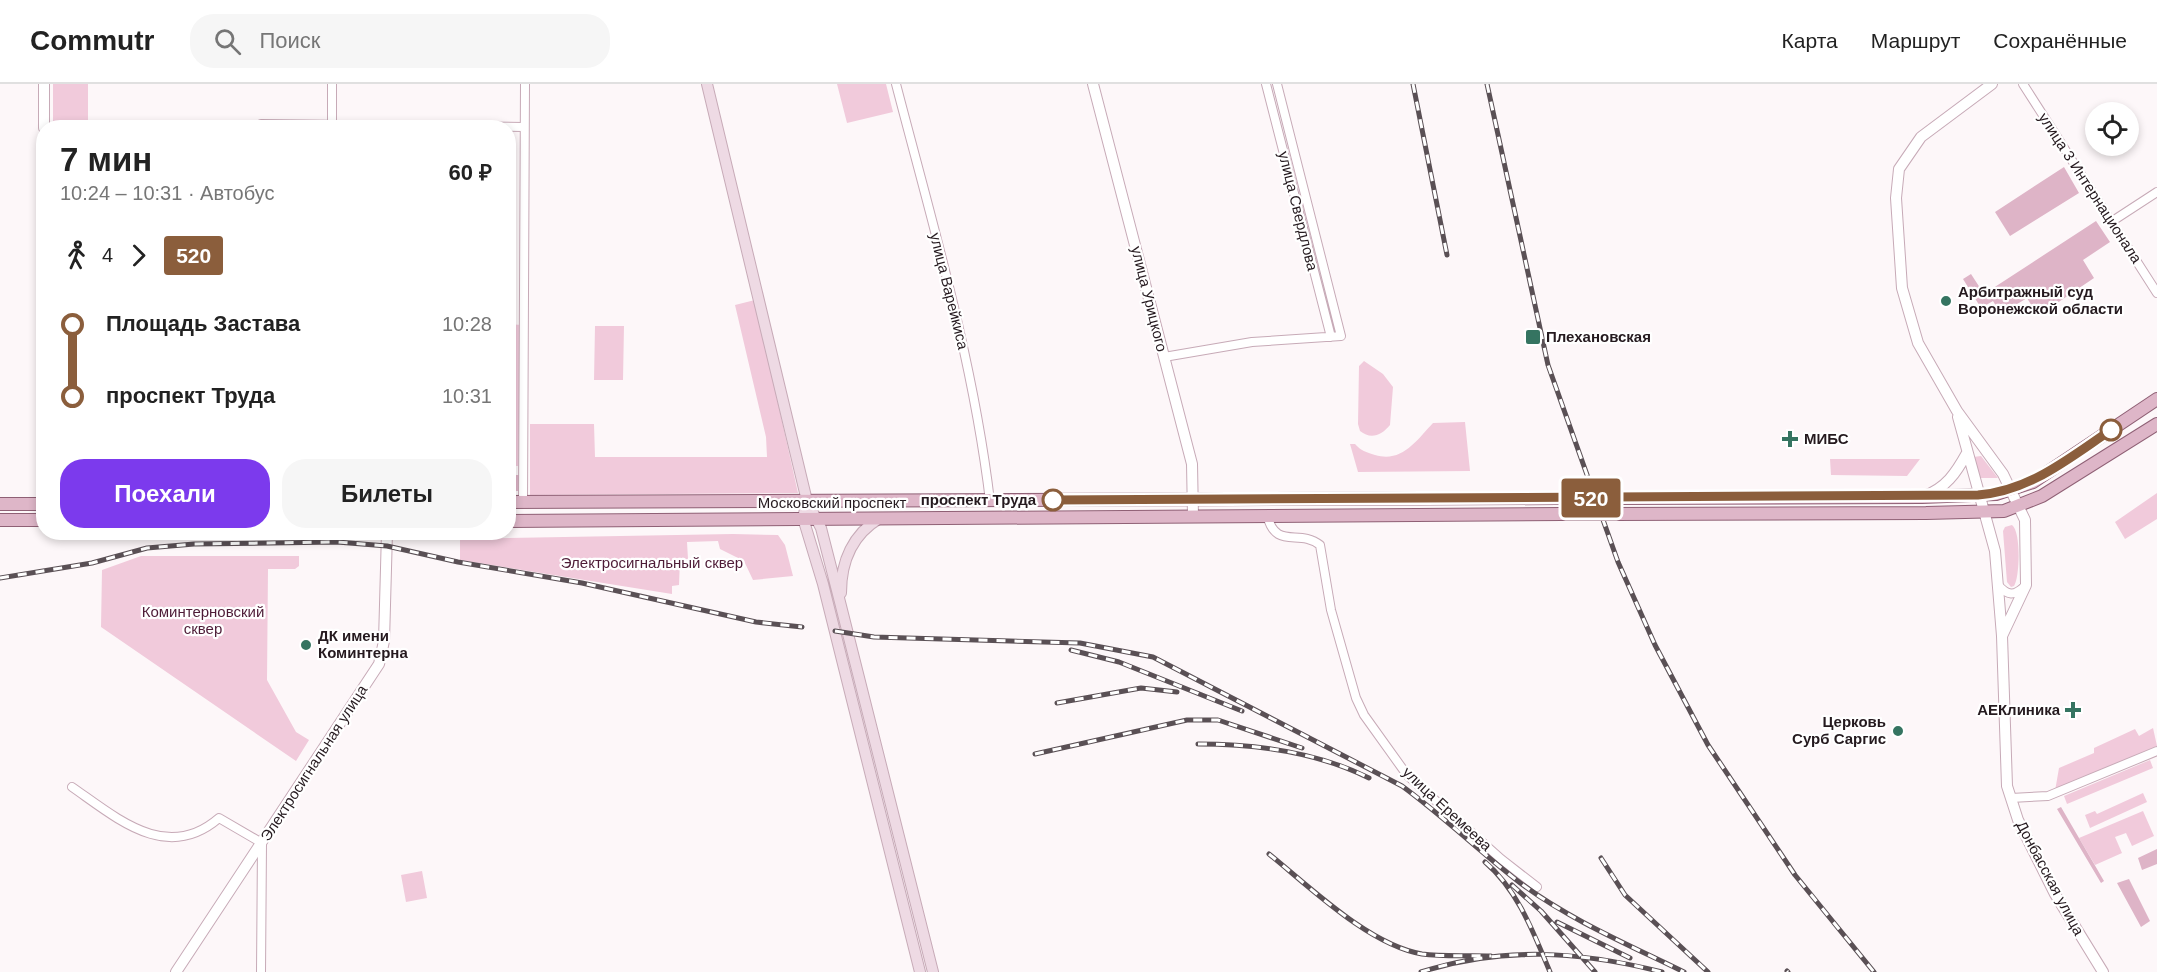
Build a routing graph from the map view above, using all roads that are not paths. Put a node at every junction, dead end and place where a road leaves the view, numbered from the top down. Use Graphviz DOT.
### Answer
graph roads {
  1 [pos="44,84"];
  2 [pos="332,84"];
  3 [pos="525,84"];
  4 [pos="707,84"];
  5 [pos="896,84"];
  6 [pos="1093,84"];
  7 [pos="1266,84"];
  8 [pos="1277,84"];
  9 [pos="1992,84"];
  10 [pos="2023,84"];
  11 [pos="44,120"];
  12 [pos="332,120"];
  13 [pos="516,127"];
  14 [pos="524,127"];
  15 [pos="2157,192"];
  16 [pos="2111,222"];
  17 [pos="2157,293"];
  18 [pos="1331,337"];
  19 [pos="1164,357"];
  20 [pos="2157,399"];
  21 [pos="1957,411"];
  22 [pos="2157,424"];
  23 [pos="1988,452"];
  24 [pos="1967,453"];
  25 [pos="2012,489"];
  26 [pos="1978,495"];
  27 [pos="1922,497"];
  28 [pos="1193,499"];
  29 [pos="807,501"];
  30 [pos="990,501"];
  31 [pos="516,502"];
  32 [pos="523,502"];
  33 [pos="0,504"];
  34 [pos="36,504"];
  35 [pos="2020,506"];
  36 [pos="1983,512"];
  37 [pos="1267,515"];
  38 [pos="1193,516"];
  39 [pos="881,517"];
  40 [pos="809,518"];
  41 [pos="0,520"];
  42 [pos="36,520"];
  43 [pos="516,520"];
  44 [pos="387,540"];
  45 [pos="1998,585"];
  46 [pos="2026,585"];
  47 [pos="840,602"];
  48 [pos="2002,636"];
  49 [pos="2157,752"];
  50 [pos="72,787"];
  51 [pos="2011,798"];
  52 [pos="262,843"];
  53 [pos="1537,887"];
  54 [pos="176,972"];
  55 [pos="261,972"];
  56 [pos="920,972"];
  57 [pos="933,972"];
  58 [pos="2103,972"];
  1 -- 11 [label="street"];
  2 -- 12 [label="street"];
  3 -- 14 [label="street"];
  4 -- 29 [label="main road"];
  5 -- 30 [label="street, улица Варейкиса"];
  6 -- 19 [label="street, улица Урицкого"];
  7 -- 18 [label="street, улица Свердлова"];
  8 -- 18 [label="street, улица Свердлова"];
  9 -- 21 [label="street"];
  10 -- 16 [label="street, улица 3 Интернационала"];
  13 -- 14 [label="street"];
  14 -- 32 [label="street"];
  15 -- 16 [label="street"];
  16 -- 17 [label="street, улица 3 Интернационала"];
  18 -- 19 [label="street"];
  19 -- 28 [label="street, улица Урицкого"];
  20 -- 25 [label="main road, Московский проспект"];
  21 -- 23 [label="street, Донбасская улица"];
  21 -- 24 [label="street, Донбасская улица"];
  22 -- 35 [label="main road, Московский проспект"];
  23 -- 24 [label="street"];
  23 -- 25 [label="street, Донбасская улица"];
  24 -- 26 [label="street, Донбасская улица"];
  24 -- 27 [label="street"];
  25 -- 26 [label="main road, Московский проспект"];
  25 -- 35 [label="street, Донбасская улица"];
  26 -- 27 [label="main road, Московский проспект"];
  26 -- 36 [label="street, Донбасская улица"];
  27 -- 28 [label="main road, Московский проспект, bridge"];
  28 -- 30 [label="main road, Московский проспект"];
  28 -- 38 [label="street, улица Урицкого"];
  29 -- 30 [label="main road, Московский проспект"];
  29 -- 32 [label="main road, Московский проспект"];
  29 -- 40 [label="main road"];
  31 -- 32 [label="main road, Московский проспект"];
  33 -- 34 [label="main road"];
  35 -- 36 [label="main road, Московский проспект"];
  35 -- 46 [label="street, Донбасская улица"];
  36 -- 37 [label="main road, Московский проспект, bridge"];
  36 -- 45 [label="street, Донбасская улица"];
  37 -- 38 [label="main road, Московский проспект"];
  37 -- 53 [label="street, улица Еремеева"];
  38 -- 39 [label="main road, Московский проспект"];
  39 -- 40 [label="main road, Московский проспект"];
  39 -- 47 [label="main road"];
  40 -- 43 [label="main road, Московский проспект"];
  40 -- 47 [label="main road"];
  40 -- 56 [label="main road"];
  41 -- 42 [label="main road"];
  44 -- 52 [label="street, Электросигнальная улица"];
  45 -- 46 [label="street"];
  45 -- 48 [label="street, Донбасская улица"];
  46 -- 48 [label="street, Донбасская улица"];
  47 -- 57 [label="main road"];
  48 -- 51 [label="street, Донбасская улица"];
  49 -- 51 [label="street"];
  50 -- 52 [label="street"];
  51 -- 58 [label="street, Донбасская улица"];
  52 -- 54 [label="street, Электросигнальная улица"];
  52 -- 55 [label="street"];
}
